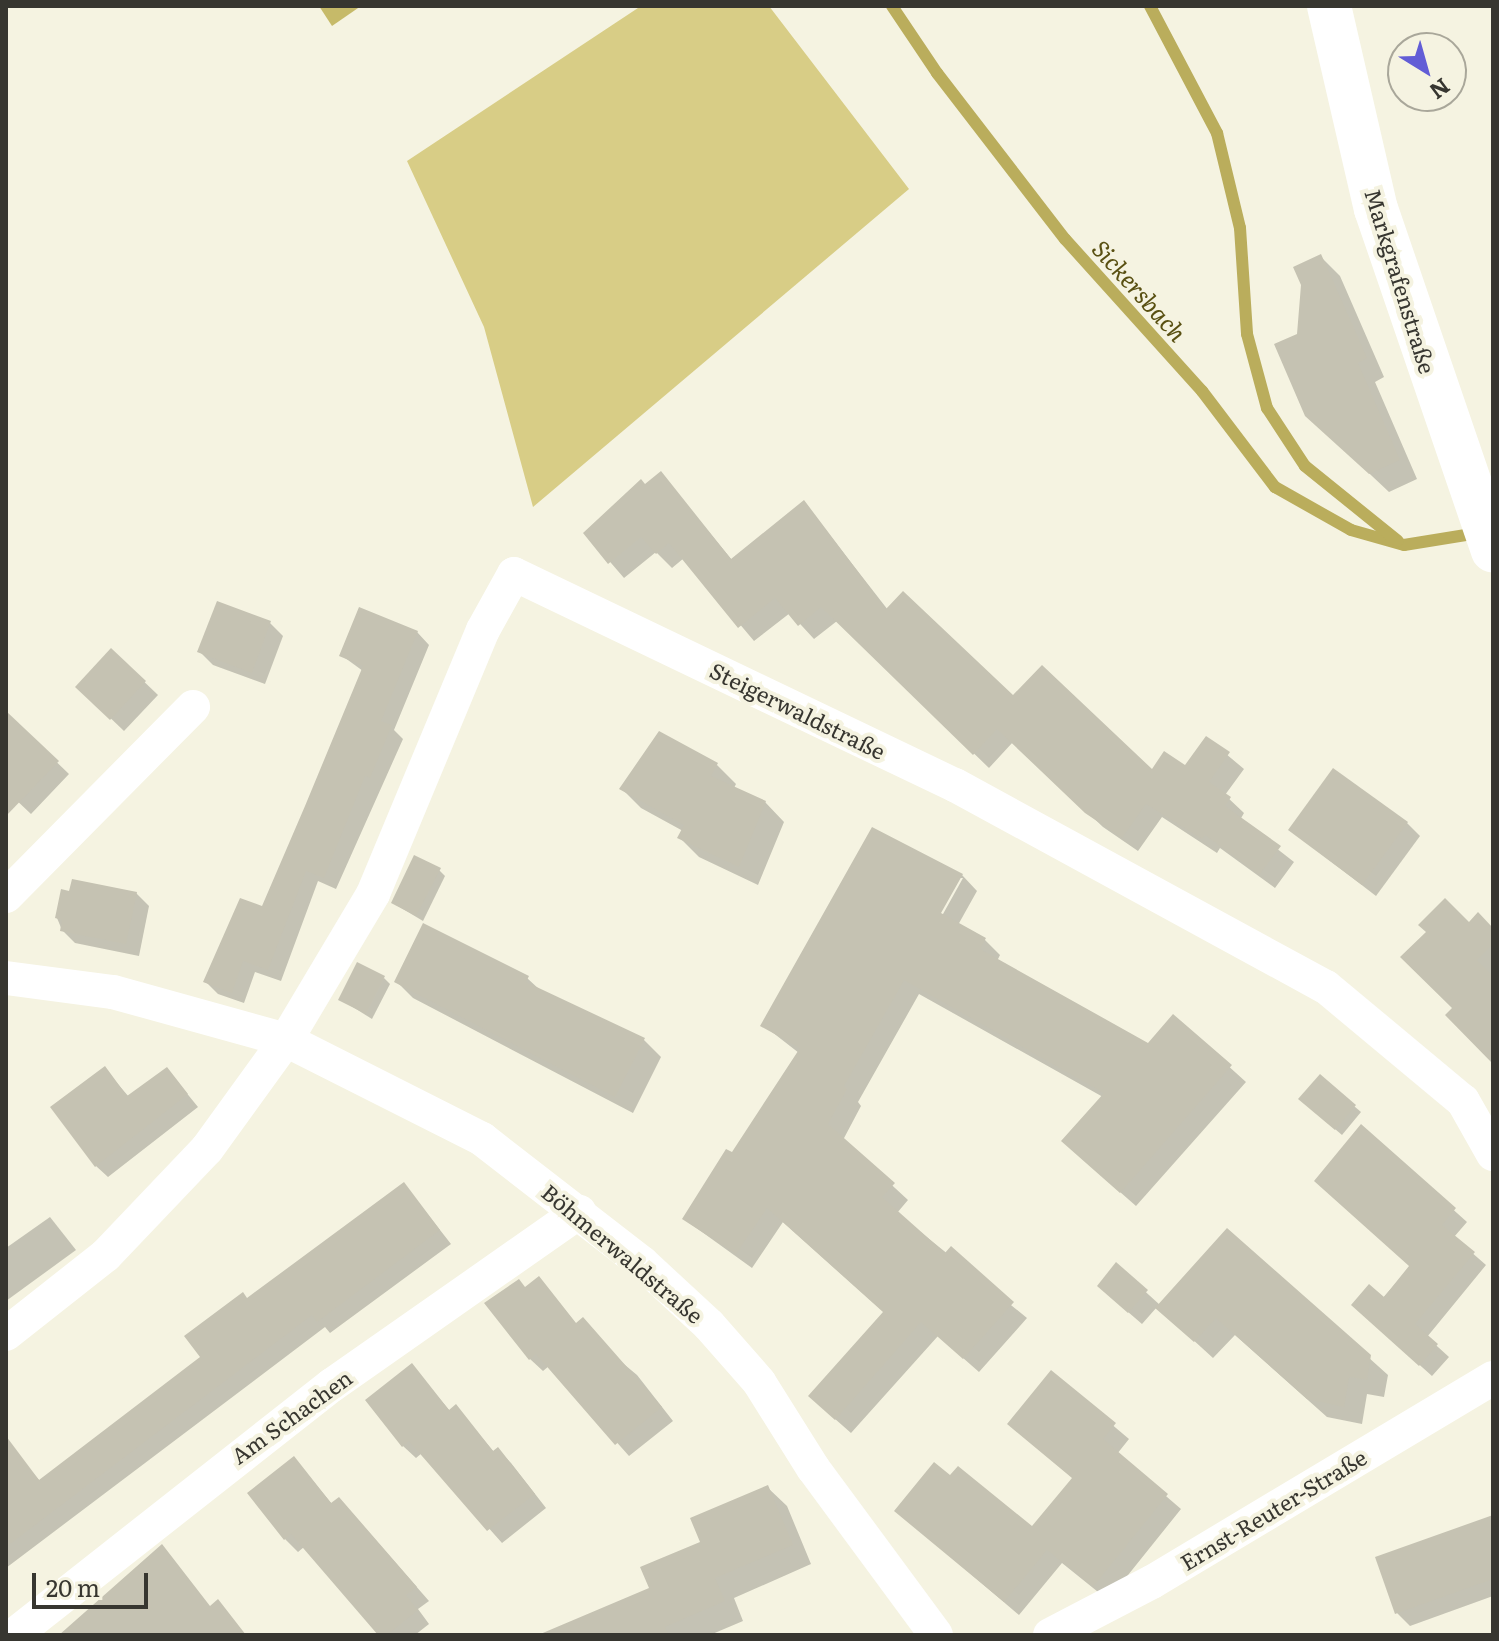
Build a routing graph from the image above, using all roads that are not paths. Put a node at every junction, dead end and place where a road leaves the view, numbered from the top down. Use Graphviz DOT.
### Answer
graph roads {
  1 [pos="1329,6"];
  2 [pos="1493,550"];
  3 [pos="193,707"];
  4 [pos="6,896"];
  5 [pos="6,978"];
  6 [pos="286,1040"];
  7 [pos="1493,1154"];
  8 [pos="579,1212"];
  9 [pos="6,1334"];
  10 [pos="1493,1378"];
  11 [pos="14,1635"];
  12 [pos="936,1635"];
  13 [pos="1050,1635"];
  1 -- 2 [label="street, Markgrafenstraße"];
  3 -- 4 [label="street"];
  5 -- 6 [label="street, Böhmerwaldstraße"];
  6 -- 7 [label="street, Steigerwaldstraße"];
  6 -- 8 [label="street, Böhmerwaldstraße"];
  6 -- 9 [label="street"];
  8 -- 11 [label="street, Am Schachen"];
  8 -- 12 [label="street, Böhmerwaldstraße"];
  10 -- 13 [label="street, Ernst-Reuter-Straße"];
}
